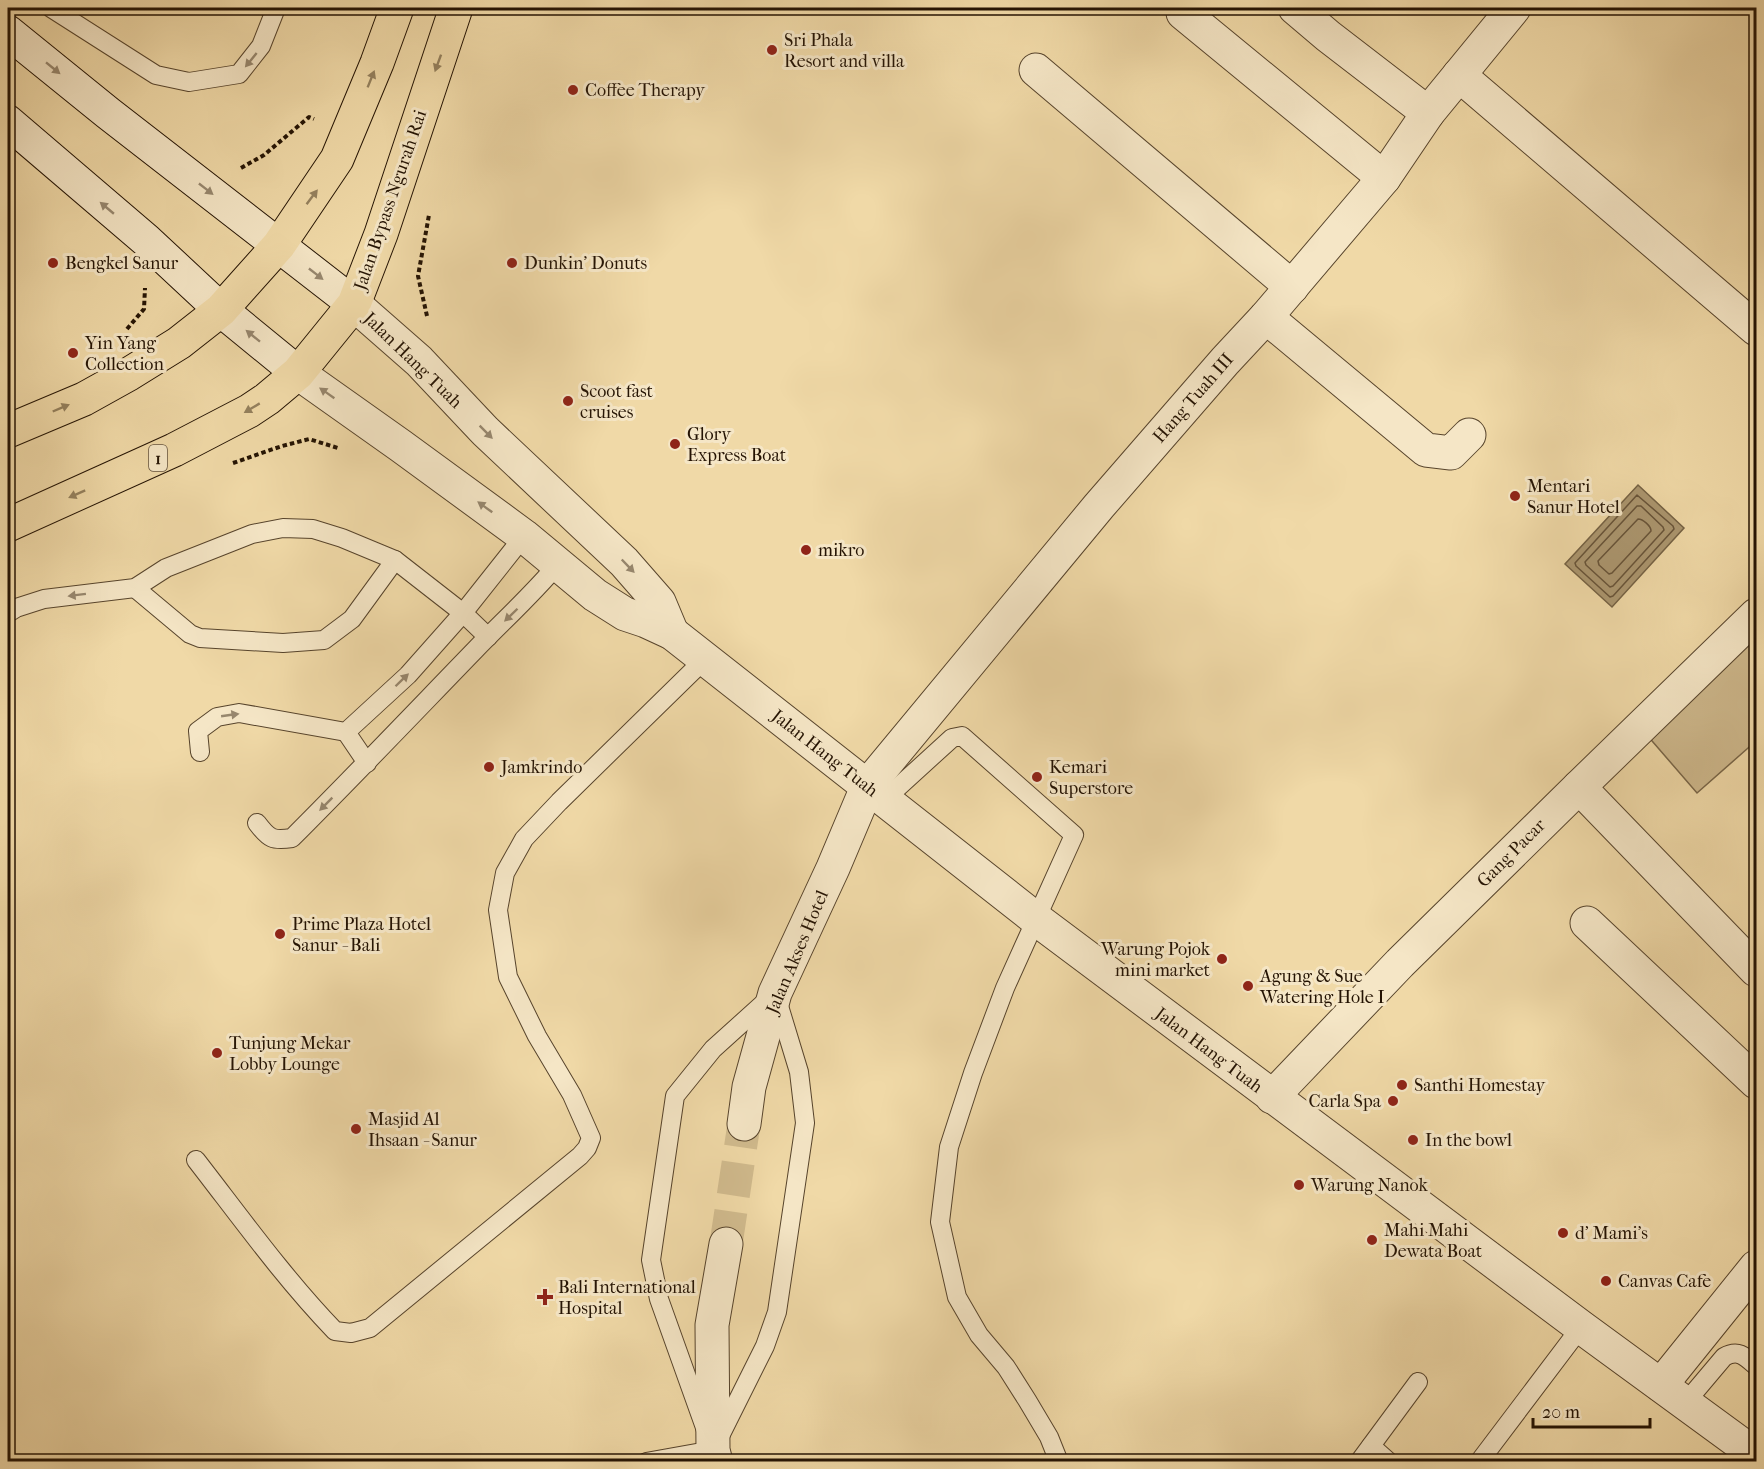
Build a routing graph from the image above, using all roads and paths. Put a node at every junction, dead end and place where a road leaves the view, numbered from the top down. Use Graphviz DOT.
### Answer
graph roads {
  1 [pos="51,8"];
  2 [pos="276,8"];
  3 [pos="397,8"];
  4 [pos="456,8"];
  5 [pos="1295,8"];
  6 [pos="1514,8"];
  7 [pos="1183,13"];
  8 [pos="8,32"];
  9 [pos="1036,70"];
  10 [pos="1459,75"];
  11 [pos="1428,113"];
  12 [pos="8,122"];
  13 [pos="348,133"];
  14 [pos="1384,178"];
  15 [pos="197,182"];
  16 [pos="431,205"];
  17 [pos="146,240"];
  18 [pos="279,245"];
  19 [pos="1292,287"];
  20 [pos="354,304"];
  21 [pos="221,310"];
  22 [pos="1266,317"];
  23 [pos="1756,329"];
  24 [pos="122,333"];
  25 [pos="419,361"];
  26 [pos="298,374"];
  27 [pos="368,422"];
  28 [pos="8,431"];
  29 [pos="1469,435"];
  30 [pos="230,465"];
  31 [pos="8,525"];
  32 [pos="524,536"];
  33 [pos="395,560"];
  34 [pos="558,564"];
  35 [pos="135,588"];
  36 [pos="8,613"];
  37 [pos="463,613"];
  38 [pos="1756,615"];
  39 [pos="672,633"];
  40 [pos="488,637"];
  41 [pos="704,660"];
  42 [pos="346,732"];
  43 [pos="200,752"];
  44 [pos="368,763"];
  45 [pos="1579,787"];
  46 [pos="877,792"];
  47 [pos="258,823"];
  48 [pos="1036,919"];
  49 [pos="1587,923"];
  50 [pos="1756,970"];
  51 [pos="776,993"];
  52 [pos="1756,1082"];
  53 [pos="1272,1097"];
  54 [pos="744,1125"];
  55 [pos="196,1160"];
  56 [pos="726,1244"];
  57 [pos="1756,1267"];
  58 [pos="1581,1327"];
  59 [pos="1756,1366"];
  60 [pos="1418,1382"];
  61 [pos="1673,1394"];
  62 [pos="1371,1446"];
  63 [pos="1756,1455"];
  64 [pos="715,1456"];
  65 [pos="646,1461"];
  66 [pos="1059,1461"];
  67 [pos="1359,1461"];
  68 [pos="1389,1461"];
  69 [pos="1479,1461"];
  2 -- 1 [label="lane, one-way"];
  13 -- 3 [label="highway, one-way"];
  4 -- 20 [label="highway, Jalan Bypass Ngurah Rai / 1, one-way"];
  5 -- 11 [label="street"];
  6 -- 10 [label="street, Hang Tuah III"];
  7 -- 14 [label="street"];
  8 -- 15 [label="street, Jalan Hang Tuah, one-way"];
  9 -- 19 [label="street"];
  10 -- 11 [label="street, Hang Tuah III"];
  10 -- 23 [label="street"];
  11 -- 14 [label="street, Hang Tuah III"];
  17 -- 12 [label="street, Jalan Hang Tuah, one-way"];
  13 -- 15 [label="path"];
  18 -- 13 [label="highway, one-way"];
  14 -- 19 [label="street, Hang Tuah III"];
  15 -- 18 [label="street, Jalan Hang Tuah, one-way"];
  16 -- 25 [label="path"];
  17 -- 21 [label="street, Jalan Hang Tuah"];
  17 -- 24 [label="path"];
  18 -- 20 [label="street, Jalan Hang Tuah, one-way"];
  18 -- 21 [label="highway"];
  19 -- 22 [label="street, Hang Tuah III"];
  20 -- 25 [label="street, Jalan Hang Tuah"];
  20 -- 26 [label="highway, Jalan Bypass Ngurah Rai / 1"];
  26 -- 21 [label="street, Jalan Hang Tuah, one-way"];
  28 -- 21 [label="highway, one-way"];
  22 -- 29 [label="street"];
  22 -- 46 [label="street, Hang Tuah III"];
  25 -- 39 [label="street, Jalan Hang Tuah, one-way"];
  27 -- 26 [label="street, Jalan Hang Tuah, one-way"];
  26 -- 31 [label="highway, Jalan Bypass Ngurah Rai / 1, one-way"];
  27 -- 30 [label="path"];
  32 -- 27 [label="street, Jalan Hang Tuah, one-way"];
  32 -- 34 [label="street, Jalan Hang Tuah"];
  32 -- 37 [label="lane"];
  33 -- 35 [label="lane"];
  33 -- 35 [label="lane"];
  33 -- 37 [label="lane"];
  34 -- 39 [label="street, Jalan Hang Tuah"];
  34 -- 40 [label="lane, one-way"];
  35 -- 36 [label="lane, one-way"];
  37 -- 40 [label="lane"];
  42 -- 37 [label="lane, one-way"];
  38 -- 45 [label="street, Gang Pacar"];
  39 -- 41 [label="street, Jalan Hang Tuah"];
  40 -- 44 [label="lane"];
  41 -- 46 [label="street, Jalan Hang Tuah"];
  41 -- 55 [label="lane"];
  43 -- 42 [label="lane, one-way"];
  42 -- 44 [label="lane"];
  44 -- 47 [label="lane, one-way"];
  45 -- 50 [label="street"];
  45 -- 53 [label="street, Gang Pacar"];
  46 -- 48 [label="street, Jalan Hang Tuah"];
  46 -- 48 [label="lane"];
  46 -- 51 [label="street, Jalan Akses Hotel"];
  48 -- 53 [label="street, Jalan Hang Tuah"];
  48 -- 66 [label="lane"];
  49 -- 52 [label="street"];
  51 -- 54 [label="street, Jalan Akses Hotel"];
  51 -- 64 [label="lane"];
  51 -- 64 [label="lane"];
  53 -- 58 [label="street, Jalan Hang Tuah"];
  56 -- 64 [label="street"];
  57 -- 61 [label="street"];
  58 -- 61 [label="street, Jalan Hang Tuah"];
  58 -- 69 [label="lane"];
  59 -- 61 [label="lane"];
  60 -- 62 [label="lane"];
  61 -- 63 [label="street, Jalan Hang Tuah"];
  62 -- 67 [label="lane"];
  62 -- 68 [label="lane"];
  64 -- 65 [label="lane"];
}
